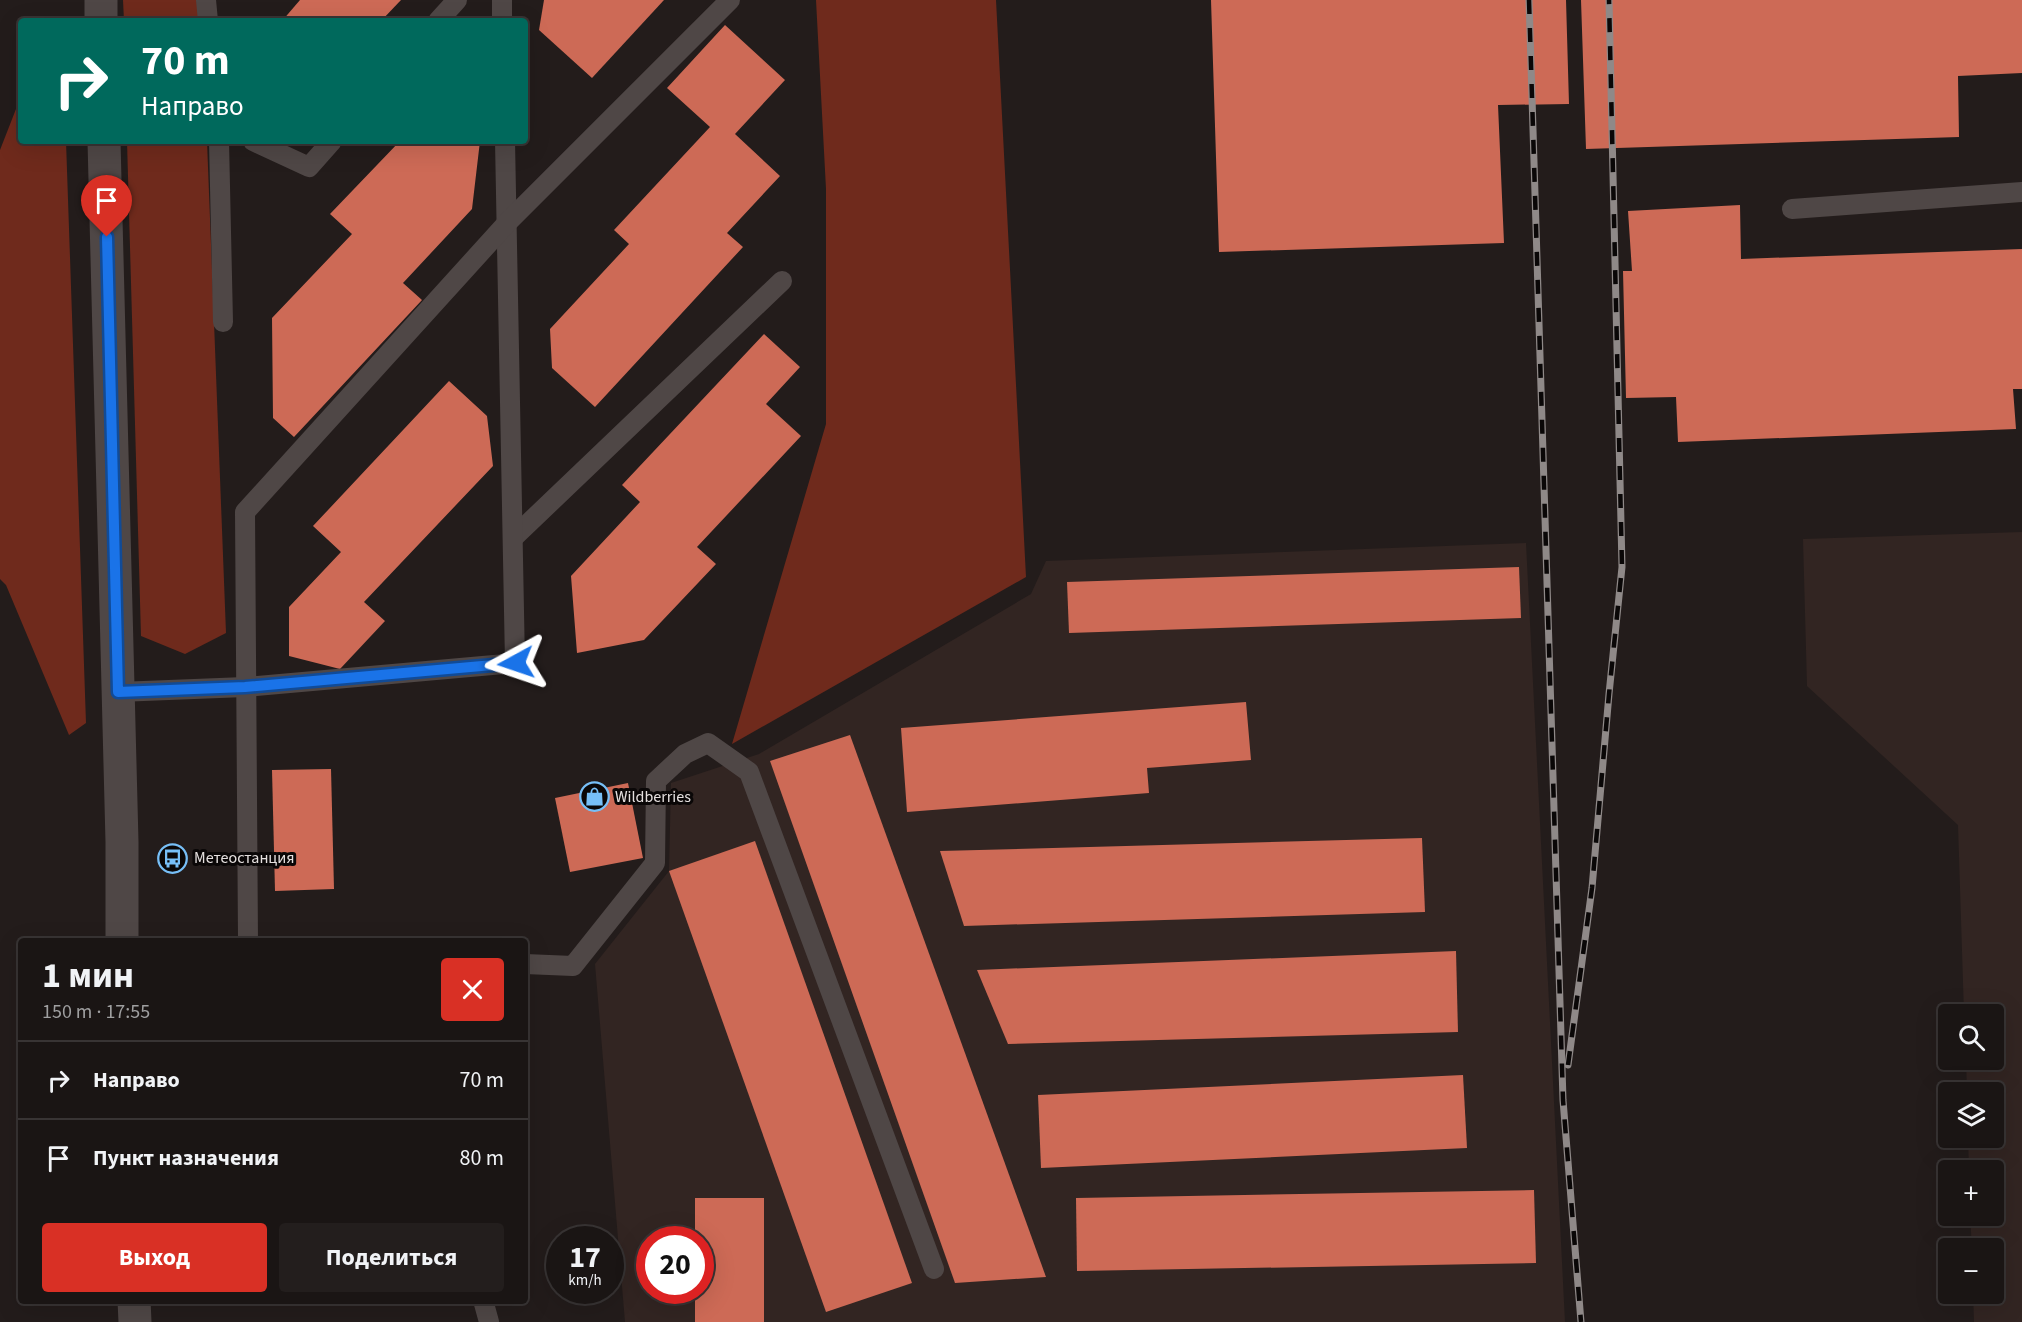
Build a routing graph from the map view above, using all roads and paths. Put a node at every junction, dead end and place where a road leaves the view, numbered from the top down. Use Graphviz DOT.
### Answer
graph roads {
  1 [pos="101,0"];
  2 [pos="206,0"];
  3 [pos="457,0"];
  4 [pos="502,0"];
  5 [pos="730,0"];
  6 [pos="101,18"];
  7 [pos="208,18"];
  8 [pos="441,18"];
  9 [pos="502,18"];
  10 [pos="104,144"];
  11 [pos="219,144"];
  12 [pos="259,144"];
  13 [pos="329,144"];
  14 [pos="505,144"];
  15 [pos="2022,192"];
  16 [pos="1792,209"];
  17 [pos="507,223"];
  18 [pos="782,281"];
  19 [pos="223,321"];
  20 [pos="513,538"];
  21 [pos="245,687"];
  22 [pos="118,692"];
  23 [pos="122,938"];
  24 [pos="248,938"];
  25 [pos="528,964"];
  26 [pos="934,1269"];
  27 [pos="134,1304"];
  28 [pos="484,1304"];
  29 [pos="135,1322"];
  30 [pos="489,1322"];
  1 -- 6 [label="street"];
  2 -- 7 [label="lane"];
  3 -- 8 [label="lane"];
  4 -- 9 [label="lane"];
  5 -- 17 [label="lane"];
  10 -- 22 [label="street"];
  11 -- 19 [label="lane"];
  12 -- 13 [label="lane"];
  14 -- 17 [label="lane"];
  15 -- 16 [label="lane"];
  17 -- 20 [label="lane"];
  17 -- 21 [label="lane"];
  18 -- 20 [label="lane"];
  20 -- 21 [label="lane"];
  21 -- 22 [label="lane"];
  21 -- 24 [label="lane"];
  22 -- 23 [label="street"];
  25 -- 26 [label="lane"];
  27 -- 29 [label="street"];
  28 -- 30 [label="lane"];
}
